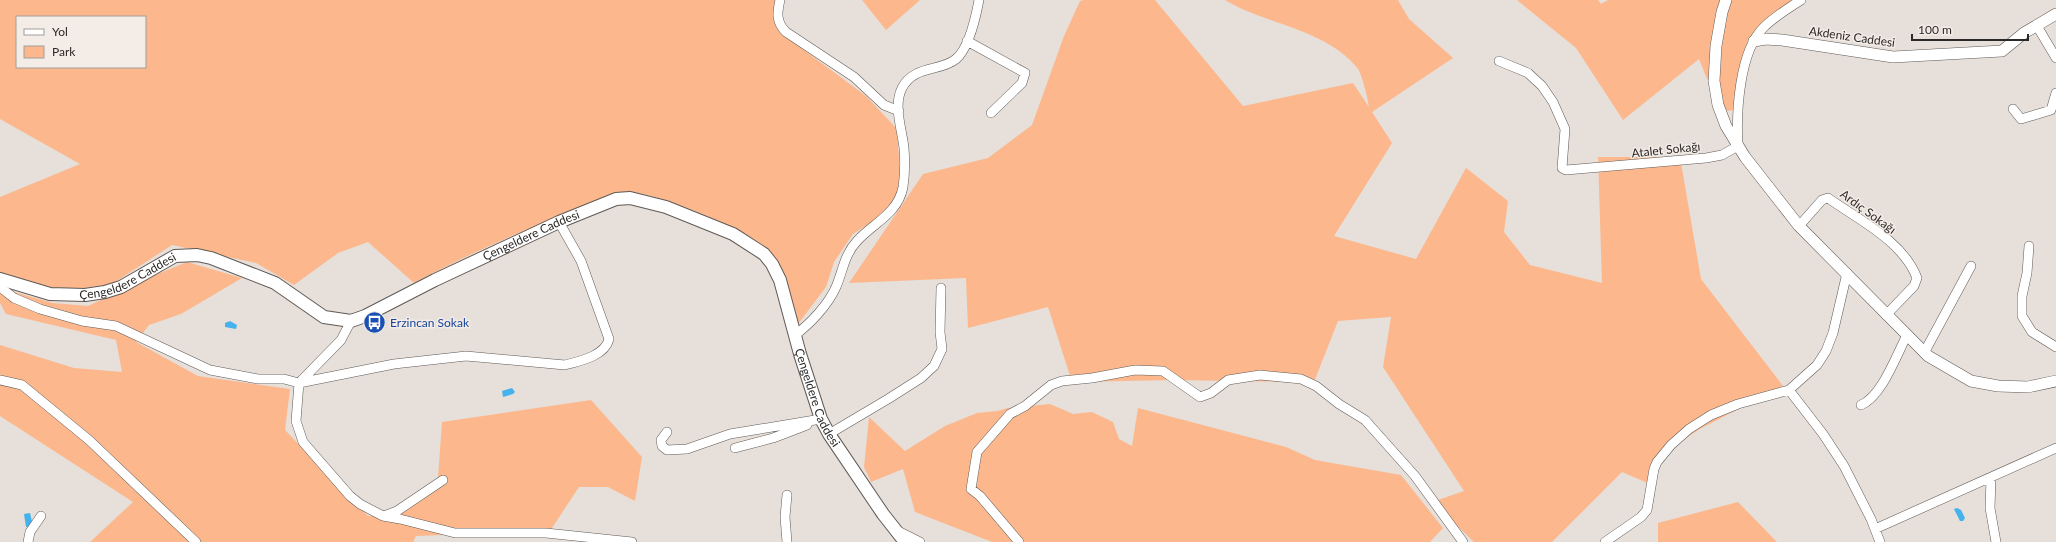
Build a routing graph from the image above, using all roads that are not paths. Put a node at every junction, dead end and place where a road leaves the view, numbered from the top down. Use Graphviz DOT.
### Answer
graph roads {
  1 [pos="780,0"];
  2 [pos="979,0"];
  3 [pos="1726,0"];
  4 [pos="1801,0"];
  5 [pos="2056,14"];
  6 [pos="2037,26"];
  7 [pos="967,41"];
  8 [pos="1754,41"];
  9 [pos="2056,58"];
  10 [pos="1499,61"];
  11 [pos="2056,93"];
  12 [pos="2013,109"];
  13 [pos="899,111"];
  14 [pos="991,113"];
  15 [pos="1738,146"];
  16 [pos="560,222"];
  17 [pos="1799,226"];
  18 [pos="2029,246"];
  19 [pos="1971,266"];
  20 [pos="1846,274"];
  21 [pos="0,279"];
  22 [pos="0,287"];
  23 [pos="941,288"];
  24 [pos="1886,315"];
  25 [pos="351,321"];
  26 [pos="794,335"];
  27 [pos="1907,335"];
  28 [pos="2056,347"];
  29 [pos="1924,353"];
  30 [pos="0,380"];
  31 [pos="2056,381"];
  32 [pos="299,382"];
  33 [pos="1789,390"];
  34 [pos="1860,405"];
  35 [pos="821,419"];
  36 [pos="667,432"];
  37 [pos="829,434"];
  38 [pos="735,448"];
  39 [pos="2056,448"];
  40 [pos="1991,478"];
  41 [pos="443,480"];
  42 [pos="787,495"];
  43 [pos="42,516"];
  44 [pos="382,516"];
  45 [pos="895,529"];
  46 [pos="1875,529"];
  47 [pos="455,538"];
  48 [pos="28,542"];
  49 [pos="196,542"];
  50 [pos="632,542"];
  51 [pos="787,542"];
  52 [pos="905,542"];
  53 [pos="920,542"];
  54 [pos="1019,542"];
  55 [pos="1463,542"];
  56 [pos="1605,542"];
  57 [pos="1880,542"];
  58 [pos="1996,542"];
  1 -- 13 [label="street"];
  2 -- 7 [label="street"];
  3 -- 15 [label="street"];
  4 -- 8 [label="street"];
  5 -- 6 [label="street, Akdeniz Caddesi"];
  6 -- 8 [label="street, Akdeniz Caddesi"];
  6 -- 9 [label="street"];
  7 -- 13 [label="street"];
  7 -- 14 [label="street"];
  8 -- 15 [label="street"];
  10 -- 15 [label="street, Atalet Sokağı"];
  11 -- 12 [label="street"];
  13 -- 26 [label="street"];
  15 -- 17 [label="street"];
  16 -- 25 [label="main road, Çengeldere Caddesi"];
  16 -- 26 [label="main road, Çengeldere Caddesi"];
  16 -- 32 [label="street"];
  17 -- 20 [label="street"];
  17 -- 24 [label="street, Ardıç Sokağı"];
  18 -- 28 [label="street"];
  19 -- 29 [label="street"];
  20 -- 24 [label="street"];
  20 -- 33 [label="street"];
  21 -- 25 [label="main road, Çengeldere Caddesi"];
  22 -- 32 [label="street"];
  23 -- 37 [label="street"];
  24 -- 27 [label="street"];
  25 -- 32 [label="street"];
  26 -- 35 [label="main road, Çengeldere Caddesi"];
  27 -- 29 [label="street"];
  27 -- 34 [label="street"];
  29 -- 31 [label="street"];
  30 -- 49 [label="street"];
  32 -- 44 [label="street"];
  33 -- 46 [label="street"];
  33 -- 56 [label="street"];
  35 -- 36 [label="street"];
  35 -- 37 [label="main road, Çengeldere Caddesi"];
  35 -- 38 [label="street"];
  37 -- 45 [label="main road, Çengeldere Caddesi"];
  39 -- 40 [label="street"];
  40 -- 46 [label="street"];
  40 -- 58 [label="street"];
  41 -- 44 [label="street"];
  42 -- 51 [label="street"];
  43 -- 48 [label="street"];
  44 -- 47 [label="street"];
  45 -- 52 [label="main road, Çengeldere Caddesi"];
  45 -- 53 [label="street"];
  46 -- 57 [label="street"];
  47 -- 50 [label="street"];
  54 -- 55 [label="street"];
}
